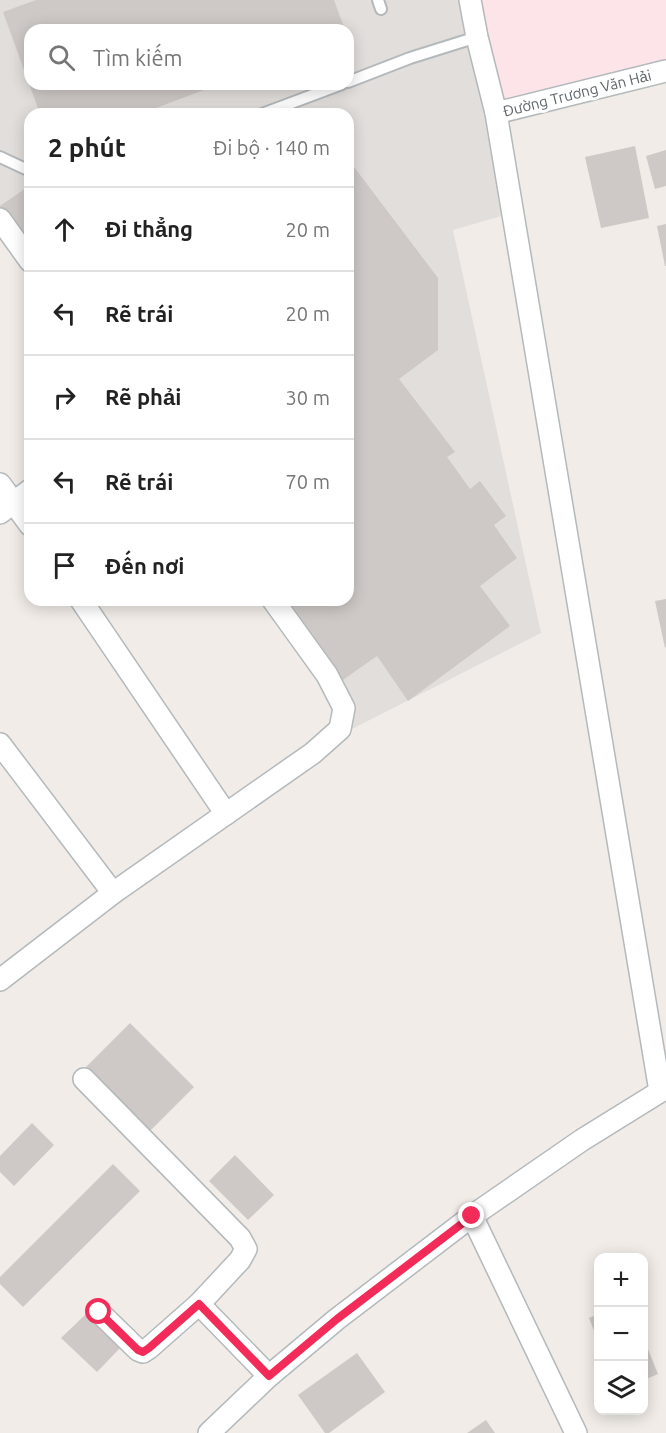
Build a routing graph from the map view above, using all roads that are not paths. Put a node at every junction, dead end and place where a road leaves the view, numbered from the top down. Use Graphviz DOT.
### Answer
graph roads {
  1 [pos="470,0"];
  2 [pos="477,37"];
  3 [pos="666,71"];
  4 [pos="354,80"];
  5 [pos="326,90"];
  6 [pos="278,108"];
  7 [pos="496,113"];
  8 [pos="0,157"];
  9 [pos="24,168"];
  10 [pos="0,219"];
  11 [pos="24,253"];
  12 [pos="0,484"];
  13 [pos="15,501"];
  14 [pos="24,515"];
  15 [pos="85,606"];
  16 [pos="277,606"];
  17 [pos="0,744"];
  18 [pos="226,814"];
  19 [pos="113,893"];
  20 [pos="4,970"];
  21 [pos="84,1079"];
  22 [pos="663,1090"];
  23 [pos="472,1216"];
  24 [pos="199,1304"];
  25 [pos="99,1312"];
  26 [pos="269,1376"];
  27 [pos="209,1433"];
  28 [pos="576,1433"];
  1 -- 2 [label="street, Đường Trương Văn Hải"];
  2 -- 4 [label="lane"];
  2 -- 7 [label="street, Đường Trương Văn Hải"];
  3 -- 7 [label="street, Đường Trương Văn Hải"];
  5 -- 6 [label="lane"];
  7 -- 22 [label="street"];
  8 -- 9 [label="lane"];
  10 -- 11 [label="street"];
  12 -- 13 [label="street"];
  13 -- 14 [label="street"];
  15 -- 18 [label="street"];
  16 -- 18 [label="street"];
  17 -- 19 [label="street"];
  18 -- 19 [label="street"];
  19 -- 20 [label="street"];
  21 -- 24 [label="street"];
  22 -- 23 [label="street"];
  23 -- 26 [label="street"];
  23 -- 28 [label="street"];
  24 -- 25 [label="street"];
  24 -- 26 [label="street"];
  26 -- 27 [label="street"];
}
